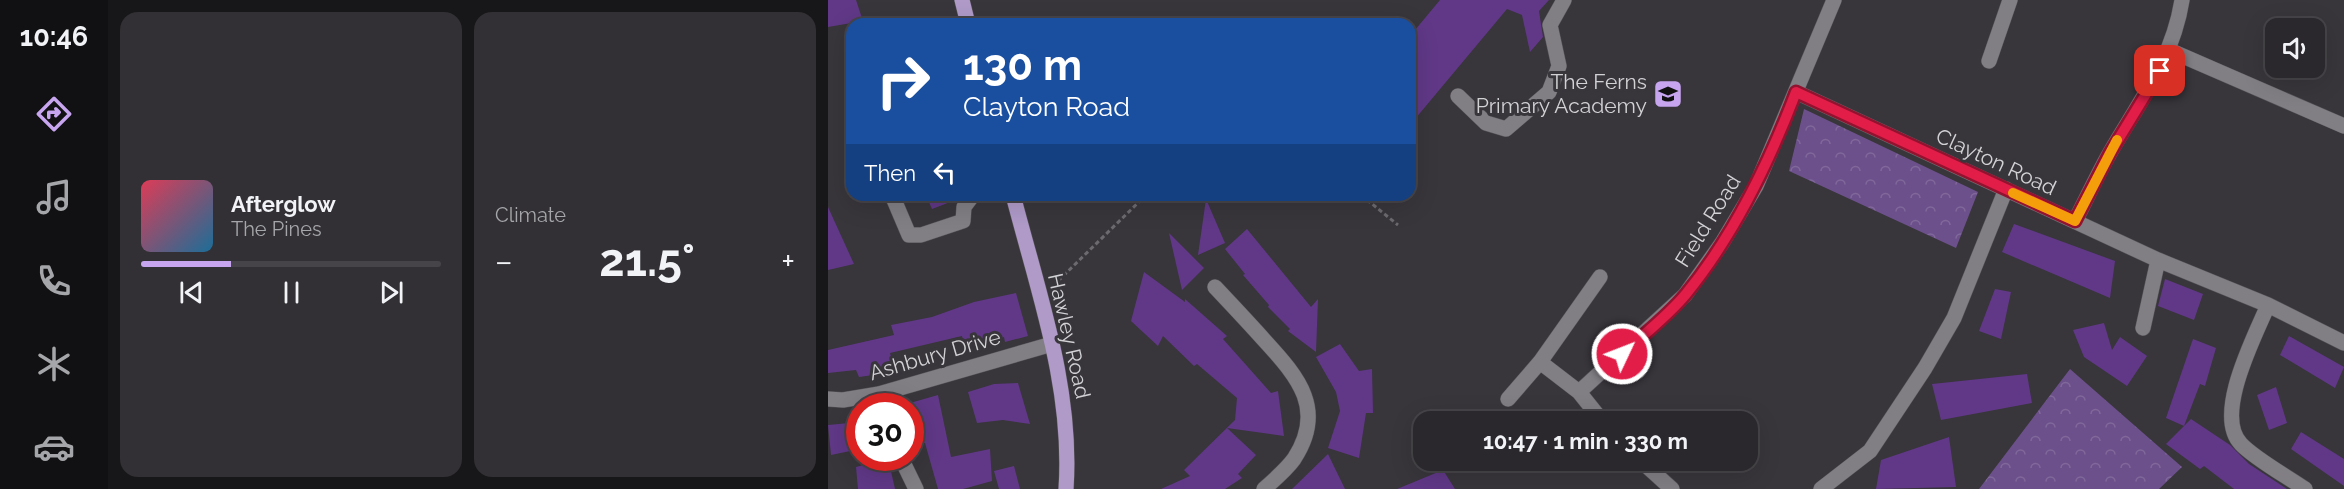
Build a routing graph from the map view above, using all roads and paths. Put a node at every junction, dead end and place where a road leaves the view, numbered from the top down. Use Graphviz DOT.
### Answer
graph roads {
  1 [pos="962,0"];
  2 [pos="1564,0"];
  3 [pos="1834,0"];
  4 [pos="2010,0"];
  5 [pos="2182,0"];
  6 [pos="966,18"];
  7 [pos="2169,50"];
  8 [pos="1989,61"];
  9 [pos="1796,92"];
  10 [pos="1458,96"];
  11 [pos="2344,126"];
  12 [pos="2006,189"];
  13 [pos="894,201"];
  14 [pos="968,201"];
  15 [pos="1014,201"];
  16 [pos="1140,201"];
  17 [pos="1368,201"];
  18 [pos="2075,221"];
  19 [pos="1398,225"];
  20 [pos="2158,260"];
  21 [pos="1600,277"];
  22 [pos="1058,281"];
  23 [pos="1215,287"];
  24 [pos="2268,305"];
  25 [pos="2143,328"];
  26 [pos="2344,343"];
  27 [pos="1052,344"];
  28 [pos="1540,362"];
  29 [pos="1579,392"];
  30 [pos="902,393"];
  31 [pos="828,399"];
  32 [pos="1508,399"];
  33 [pos="846,400"];
  34 [pos="1594,411"];
  35 [pos="908,471"];
  36 [pos="1652,471"];
  37 [pos="916,489"];
  38 [pos="1066,489"];
  39 [pos="1264,489"];
  40 [pos="1672,489"];
  41 [pos="1821,489"];
  42 [pos="2306,489"];
  1 -- 6 [label="main road"];
  2 -- 10 [label="street"];
  3 -- 9 [label="street, Field Road"];
  4 -- 8 [label="street"];
  5 -- 7 [label="street"];
  7 -- 11 [label="street"];
  7 -- 18 [label="street"];
  9 -- 12 [label="street, Clayton Road"];
  9 -- 29 [label="street, Field Road"];
  12 -- 18 [label="street, Clayton Road"];
  12 -- 41 [label="street"];
  13 -- 14 [label="street"];
  15 -- 27 [label="main road, Hawley Road"];
  16 -- 22 [label="path"];
  17 -- 19 [label="path"];
  18 -- 20 [label="street, Clayton Road"];
  20 -- 24 [label="street, Clayton Road"];
  20 -- 25 [label="street"];
  21 -- 28 [label="street"];
  23 -- 39 [label="street"];
  24 -- 26 [label="street, Clayton Road"];
  24 -- 42 [label="street"];
  27 -- 30 [label="street, Ashbury Drive"];
  27 -- 38 [label="main road, Hawley Road"];
  28 -- 29 [label="street"];
  28 -- 32 [label="street"];
  29 -- 34 [label="street"];
  31 -- 33 [label="street, Ashbury Drive"];
  35 -- 37 [label="street"];
  36 -- 40 [label="street"];
}
